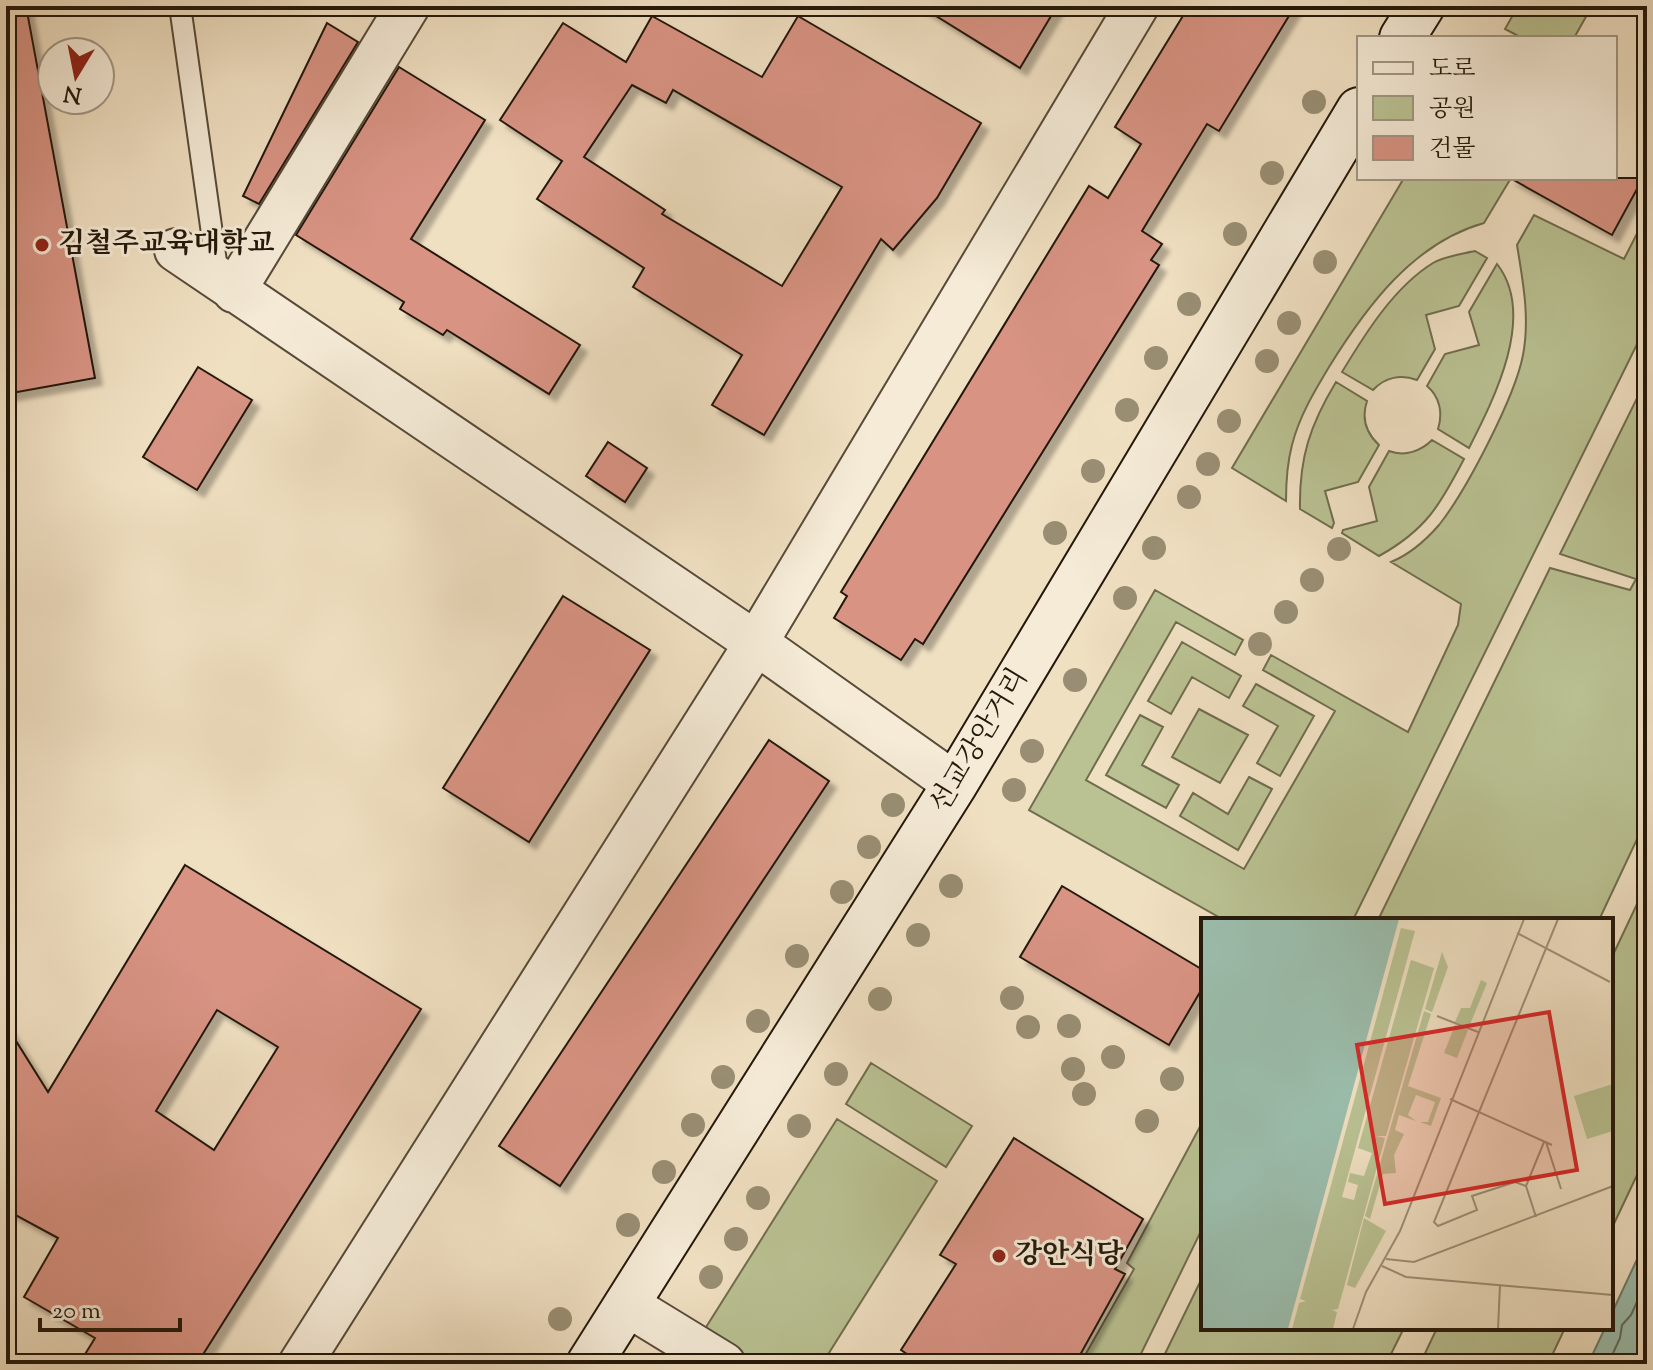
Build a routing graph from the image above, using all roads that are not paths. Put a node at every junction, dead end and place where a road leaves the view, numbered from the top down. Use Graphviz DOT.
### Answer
graph roads {
  1 [pos="180,6"];
  2 [pos="408,6"];
  3 [pos="1137,6"];
  4 [pos="1422,6"];
  5 [pos="1403,36"];
  6 [pos="1357,113"];
  7 [pos="176,250"];
  8 [pos="226,285"];
  9 [pos="756,643"];
  10 [pos="955,784"];
  11 [pos="626,1304"];
  12 [pos="300,1364"];
  13 [pos="589,1364"];
  14 [pos="724,1364"];
  1 -- 8 [label="lane"];
  2 -- 8 [label="street"];
  3 -- 9 [label="street"];
  4 -- 5 [label="main road"];
  6 -- 10 [label="main road, 선교강안거리"];
  7 -- 8 [label="street"];
  8 -- 9 [label="street"];
  9 -- 10 [label="street"];
  9 -- 12 [label="street"];
  10 -- 11 [label="main road, 선교강안거리"];
  11 -- 13 [label="main road, 선교강안거리"];
  11 -- 14 [label="street"];
}
